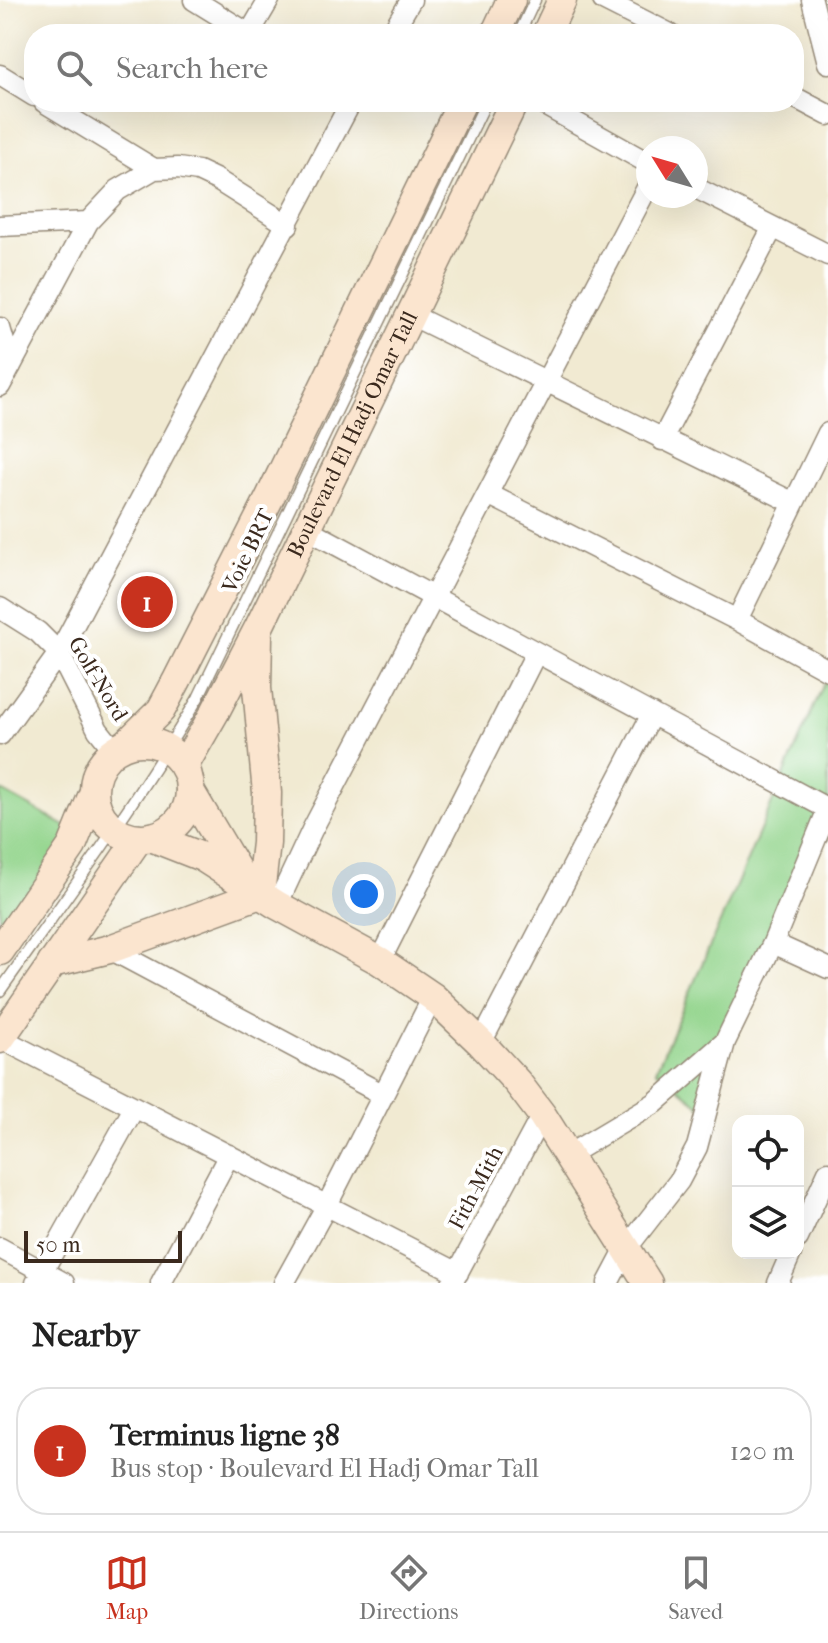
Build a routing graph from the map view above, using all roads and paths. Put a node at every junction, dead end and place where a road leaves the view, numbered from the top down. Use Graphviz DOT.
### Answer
graph roads {
  1 [pos="194,0"];
  2 [pos="269,0"];
  3 [pos="411,0"];
  4 [pos="511,0"];
  5 [pos="535,0"];
  6 [pos="562,0"];
  7 [pos="603,0"];
  8 [pos="812,0"];
  9 [pos="233,24"];
  10 [pos="255,24"];
  11 [pos="397,24"];
  12 [pos="500,24"];
  13 [pos="524,24"];
  14 [pos="551,24"];
  15 [pos="650,24"];
  16 [pos="825,36"];
  17 [pos="828,63"];
  18 [pos="0,75"];
  19 [pos="24,90"];
  20 [pos="804,102"];
  21 [pos="60,112"];
  22 [pos="346,112"];
  23 [pos="457,112"];
  24 [pos="481,112"];
  25 [pos="509,112"];
  26 [pos="557,112"];
  27 [pos="828,115"];
  28 [pos="636,156"];
  29 [pos="154,169"];
  30 [pos="708,194"];
  31 [pos="637,208"];
  32 [pos="88,222"];
  33 [pos="288,225"];
  34 [pos="0,226"];
  35 [pos="773,227"];
  36 [pos="828,255"];
  37 [pos="411,315"];
  38 [pos="0,328"];
  39 [pos="11,366"];
  40 [pos="546,383"];
  41 [pos="0,386"];
  42 [pos="828,433"];
  43 [pos="662,440"];
  44 [pos="488,494"];
  45 [pos="794,503"];
  46 [pos="307,529"];
  47 [pos="435,598"];
  48 [pos="0,608"];
  49 [pos="737,620"];
  50 [pos="258,629"];
  51 [pos="59,653"];
  52 [pos="536,653"];
  53 [pos="828,670"];
  54 [pos="652,714"];
  55 [pos="0,735"];
  56 [pos="120,747"];
  57 [pos="181,769"];
  58 [pos="93,794"];
  59 [pos="828,809"];
  60 [pos="135,835"];
  61 [pos="261,895"];
  62 [pos="773,943"];
  63 [pos="110,949"];
  64 [pos="0,951"];
  65 [pos="380,961"];
  66 [pos="52,963"];
  67 [pos="828,968"];
  68 [pos="0,991"];
  69 [pos="433,997"];
  70 [pos="0,1038"];
  71 [pos="725,1042"];
  72 [pos="481,1043"];
  73 [pos="382,1094"];
  74 [pos="134,1108"];
  75 [pos="542,1115"];
  76 [pos="229,1155"];
  77 [pos="568,1155"];
  78 [pos="828,1172"];
  79 [pos="327,1205"];
  80 [pos="804,1225"];
  81 [pos="0,1248"];
  82 [pos="626,1249"];
  83 [pos="788,1259"];
  84 [pos="39,1277"];
  85 [pos="455,1278"];
  86 [pos="64,1283"];
  87 [pos="161,1283"];
  88 [pos="284,1283"];
  89 [pos="608,1283"];
  90 [pos="648,1283"];
  91 [pos="778,1283"];
  1 -- 9 [label="street"];
  2 -- 10 [label="street"];
  3 -- 11 [label="street"];
  4 -- 12 [label="main road"];
  5 -- 13 [label="lane"];
  6 -- 14 [label="main road"];
  7 -- 15 [label="street"];
  8 -- 16 [label="street"];
  16 -- 17 [label="street"];
  18 -- 19 [label="street"];
  20 -- 27 [label="street"];
  21 -- 29 [label="street"];
  22 -- 33 [label="street"];
  23 -- 56 [label="main road"];
  24 -- 57 [label="lane, Voie BRT"];
  25 -- 37 [label="main road, Boulevard El Hadj Omar Tall"];
  26 -- 28 [label="street"];
  29 -- 32 [label="street"];
  29 -- 33 [label="street"];
  30 -- 35 [label="street"];
  31 -- 40 [label="street"];
  32 -- 34 [label="street"];
  32 -- 39 [label="street"];
  33 -- 51 [label="street"];
  35 -- 36 [label="street"];
  35 -- 43 [label="street"];
  37 -- 40 [label="street"];
  37 -- 46 [label="main road, Boulevard El Hadj Omar Tall"];
  38 -- 39 [label="street"];
  39 -- 41 [label="street"];
  40 -- 43 [label="street"];
  40 -- 44 [label="street"];
  42 -- 45 [label="street"];
  43 -- 45 [label="street"];
  44 -- 47 [label="street"];
  44 -- 49 [label="street"];
  45 -- 49 [label="street"];
  46 -- 47 [label="street"];
  46 -- 50 [label="main road, Boulevard El Hadj Omar Tall"];
  47 -- 52 [label="street"];
  47 -- 61 [label="street"];
  48 -- 51 [label="street, Golf-Nord"];
  49 -- 53 [label="street"];
  50 -- 57 [label="main road, Boulevard El Hadj Omar Tall"];
  50 -- 61 [label="main road"];
  51 -- 55 [label="street"];
  51 -- 56 [label="street, Golf-Nord"];
  52 -- 54 [label="street"];
  52 -- 65 [label="street"];
  54 -- 59 [label="street"];
  54 -- 72 [label="street"];
  56 -- 57 [label="main road"];
  56 -- 58 [label="main road"];
  57 -- 60 [label="lane, Voie BRT"];
  57 -- 60 [label="main road, Boulevard El Hadj Omar Tall"];
  57 -- 61 [label="main road"];
  58 -- 60 [label="main road"];
  58 -- 64 [label="main road"];
  59 -- 62 [label="street"];
  60 -- 61 [label="main road"];
  60 -- 66 [label="main road, Boulevard El Hadj Omar Tall"];
  60 -- 68 [label="lane, Voie BRT"];
  61 -- 63 [label="main road"];
  61 -- 65 [label="main road"];
  62 -- 67 [label="street"];
  62 -- 71 [label="street"];
  63 -- 66 [label="main road"];
  63 -- 73 [label="street"];
  65 -- 69 [label="main road"];
  66 -- 70 [label="main road, Boulevard El Hadj Omar Tall"];
  69 -- 72 [label="main road"];
  69 -- 73 [label="street"];
  70 -- 74 [label="street"];
  71 -- 77 [label="street"];
  71 -- 82 [label="street"];
  72 -- 75 [label="main road"];
  73 -- 79 [label="street"];
  74 -- 76 [label="street"];
  74 -- 84 [label="street"];
  75 -- 77 [label="main road"];
  75 -- 85 [label="street, Fith-Mith"];
  76 -- 79 [label="street"];
  76 -- 87 [label="street"];
  77 -- 82 [label="main road"];
  78 -- 80 [label="street"];
  79 -- 85 [label="street"];
  79 -- 88 [label="street"];
  81 -- 84 [label="street"];
  82 -- 89 [label="street"];
  82 -- 90 [label="main road"];
  83 -- 91 [label="street"];
  84 -- 86 [label="street"];
}
